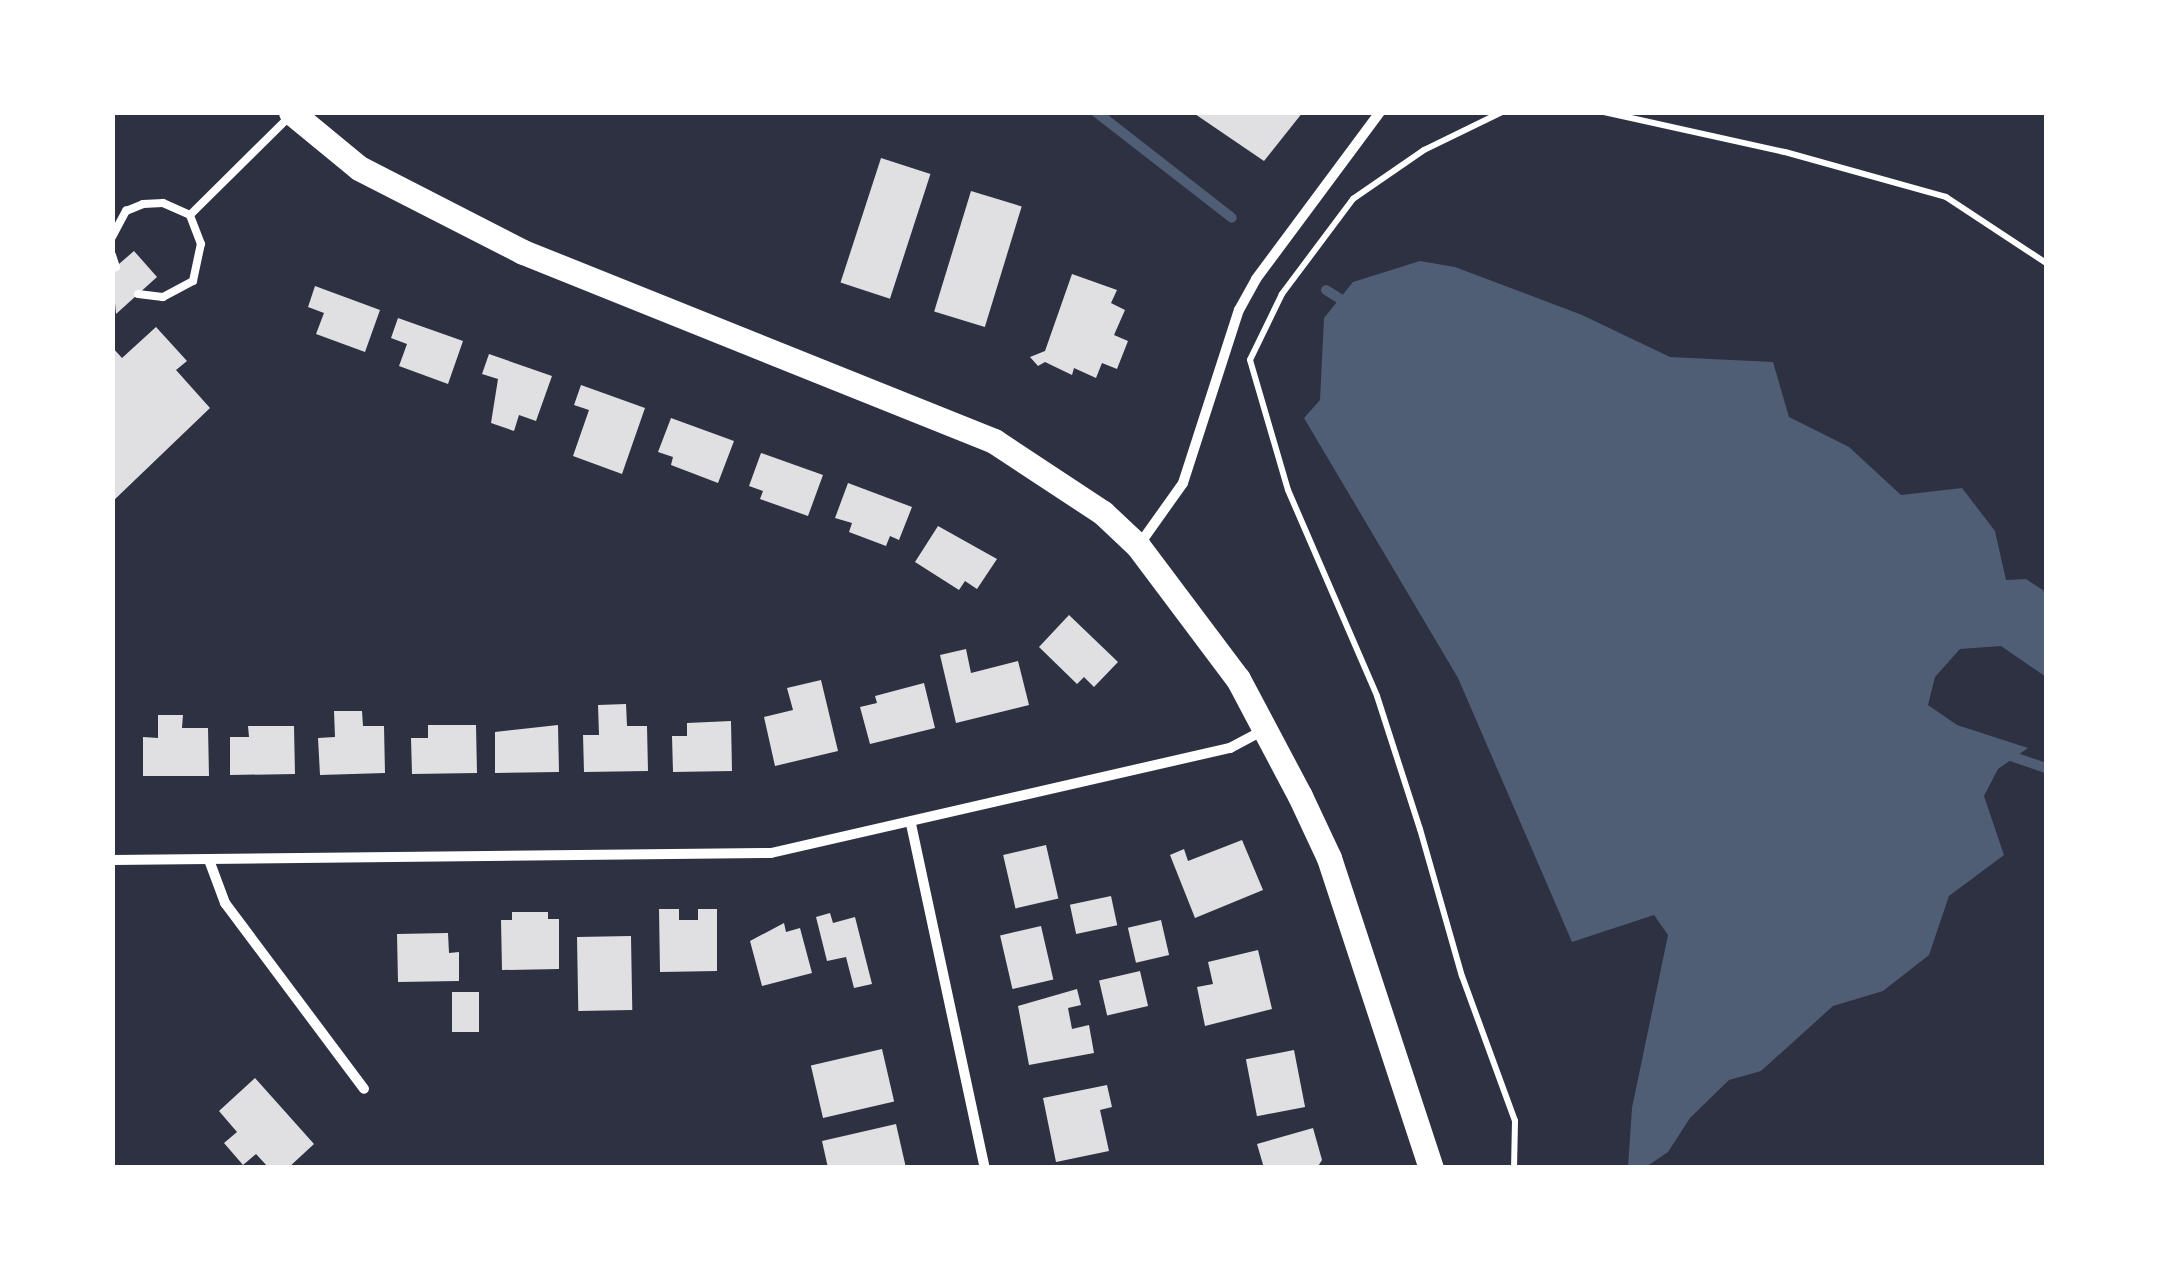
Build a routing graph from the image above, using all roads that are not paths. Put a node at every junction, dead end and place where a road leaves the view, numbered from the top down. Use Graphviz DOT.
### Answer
graph roads {
  1 [pos="1380,112"];
  2 [pos="292,113"];
  3 [pos="190,214"];
  4 [pos="112,237"];
  5 [pos="112,255"];
  6 [pos="116,267"];
  7 [pos="138,294"];
  8 [pos="1138,546"];
  9 [pos="1265,730"];
  10 [pos="911,824"];
  11 [pos="112,860"];
  12 [pos="210,860"];
  13 [pos="364,1089"];
  14 [pos="986,1168"];
  15 [pos="1431,1168"];
  1 -- 8 [label="street"];
  2 -- 3 [label="lane"];
  2 -- 8 [label="main road"];
  3 -- 4 [label="lane"];
  3 -- 7 [label="lane"];
  5 -- 6 [label="lane"];
  8 -- 9 [label="main road"];
  9 -- 10 [label="street"];
  9 -- 15 [label="main road"];
  10 -- 12 [label="street"];
  10 -- 14 [label="street"];
  11 -- 12 [label="street"];
  12 -- 13 [label="street"];
}
